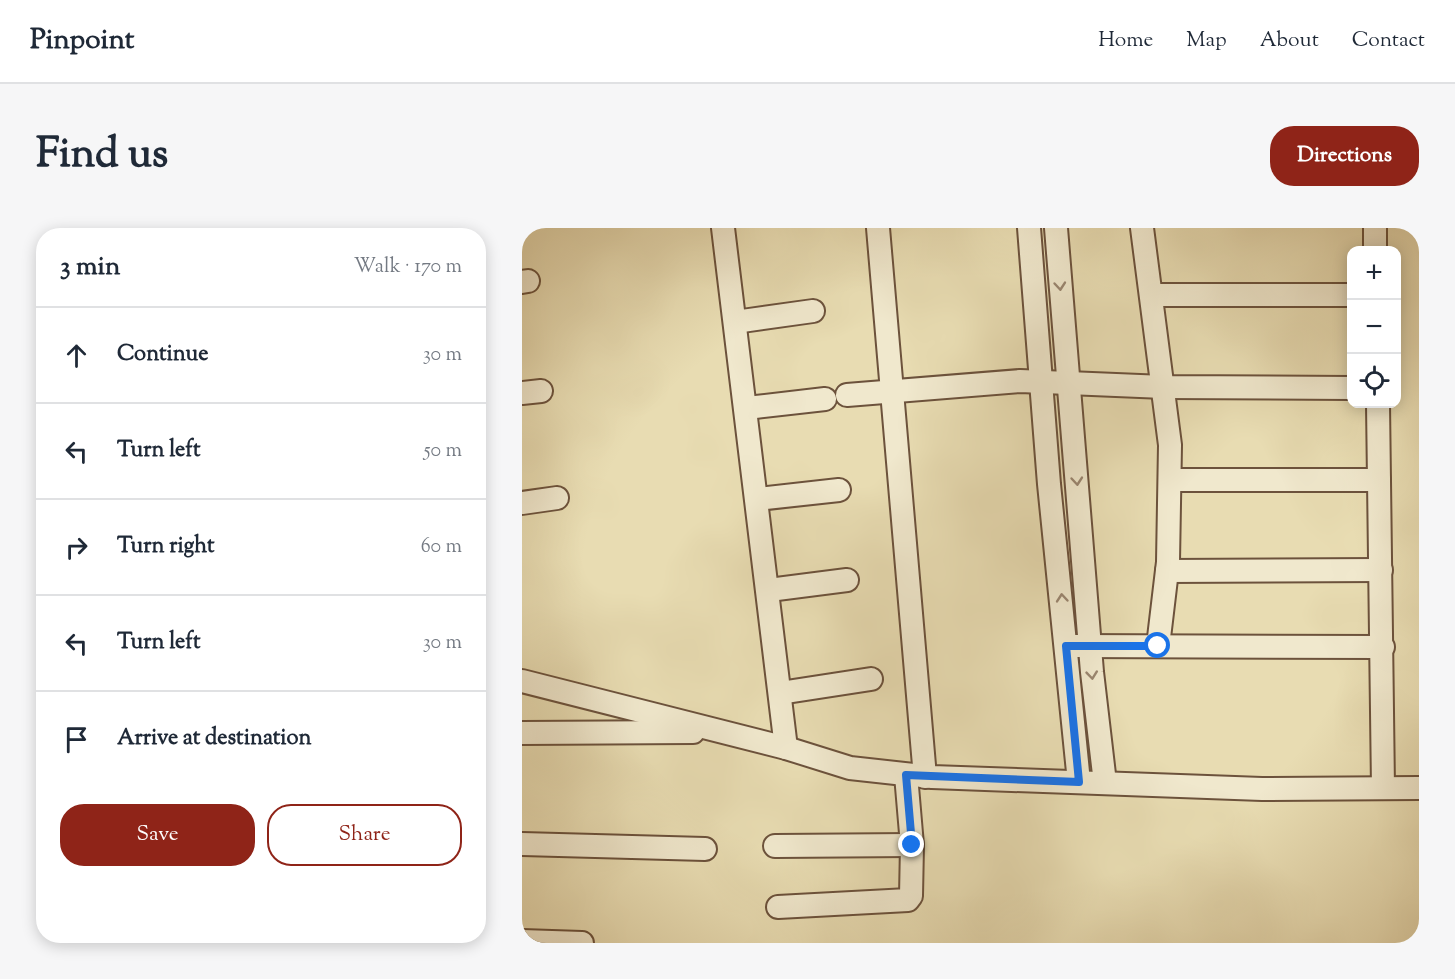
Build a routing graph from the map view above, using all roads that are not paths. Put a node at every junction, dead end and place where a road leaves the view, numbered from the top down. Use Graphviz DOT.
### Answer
graph roads {
  1 [pos="878,228"];
  2 [pos="1029,228"];
  3 [pos="1056,228"];
  4 [pos="1142,228"];
  5 [pos="1375,228"];
  6 [pos="729,229"];
  7 [pos="1375,246"];
  8 [pos="1151,295"];
  9 [pos="1347,295"];
  10 [pos="813,311"];
  11 [pos="735,322"];
  12 [pos="1040,382"];
  13 [pos="1068,383"];
  14 [pos="1164,387"];
  15 [pos="1347,388"];
  16 [pos="892,390"];
  17 [pos="747,408"];
  18 [pos="1378,408"];
  19 [pos="1170,480"];
  20 [pos="1379,480"];
  21 [pos="839,490"];
  22 [pos="557,498"];
  23 [pos="758,499"];
  24 [pos="522,503"];
  25 [pos="1381,570"];
  26 [pos="1167,571"];
  27 [pos="847,580"];
  28 [pos="769,590"];
  29 [pos="1089,645"];
  30 [pos="1066,646"];
  31 [pos="1158,646"];
  32 [pos="1383,648"];
  33 [pos="871,678"];
  34 [pos="522,681"];
  35 [pos="780,693"];
  36 [pos="722,732"];
  37 [pos="522,733"];
  38 [pos="786,748"];
  39 [pos="915,776"];
  40 [pos="1079,782"];
  41 [pos="1104,783"];
  42 [pos="1383,788"];
  43 [pos="1419,788"];
  44 [pos="522,844"];
  45 [pos="912,845"];
  46 [pos="775,846"];
  47 [pos="705,849"];
  48 [pos="778,907"];
  49 [pos="522,941"];
  50 [pos="582,943"];
  1 -- 16 [label="street"];
  2 -- 12 [label="street"];
  3 -- 13 [label="street, one-way"];
  4 -- 8 [label="street"];
  5 -- 7 [label="street"];
  6 -- 11 [label="street"];
  8 -- 9 [label="street"];
  8 -- 14 [label="street"];
  10 -- 11 [label="street"];
  11 -- 17 [label="street"];
  12 -- 13 [label="street"];
  12 -- 16 [label="street"];
  30 -- 12 [label="street, one-way"];
  13 -- 14 [label="street"];
  13 -- 29 [label="street, one-way"];
  14 -- 15 [label="street"];
  14 -- 19 [label="street"];
  16 -- 17 [label="street"];
  16 -- 39 [label="street"];
  17 -- 23 [label="street"];
  18 -- 20 [label="street"];
  19 -- 20 [label="street"];
  19 -- 26 [label="street"];
  20 -- 25 [label="street"];
  21 -- 23 [label="street"];
  22 -- 24 [label="street"];
  23 -- 28 [label="street"];
  25 -- 26 [label="street"];
  25 -- 32 [label="street"];
  26 -- 31 [label="street"];
  27 -- 28 [label="street"];
  28 -- 35 [label="street"];
  29 -- 30 [label="street"];
  29 -- 31 [label="street"];
  29 -- 41 [label="street, one-way"];
  30 -- 40 [label="street"];
  31 -- 32 [label="street"];
  32 -- 42 [label="street"];
  33 -- 35 [label="street"];
  34 -- 36 [label="street"];
  35 -- 38 [label="street"];
  36 -- 37 [label="street"];
  36 -- 38 [label="street"];
  38 -- 39 [label="street"];
  39 -- 40 [label="street"];
  39 -- 45 [label="street"];
  40 -- 41 [label="street"];
  41 -- 42 [label="street"];
  42 -- 43 [label="street"];
  44 -- 47 [label="street"];
  45 -- 46 [label="street"];
  45 -- 48 [label="street"];
  49 -- 50 [label="street"];
}
